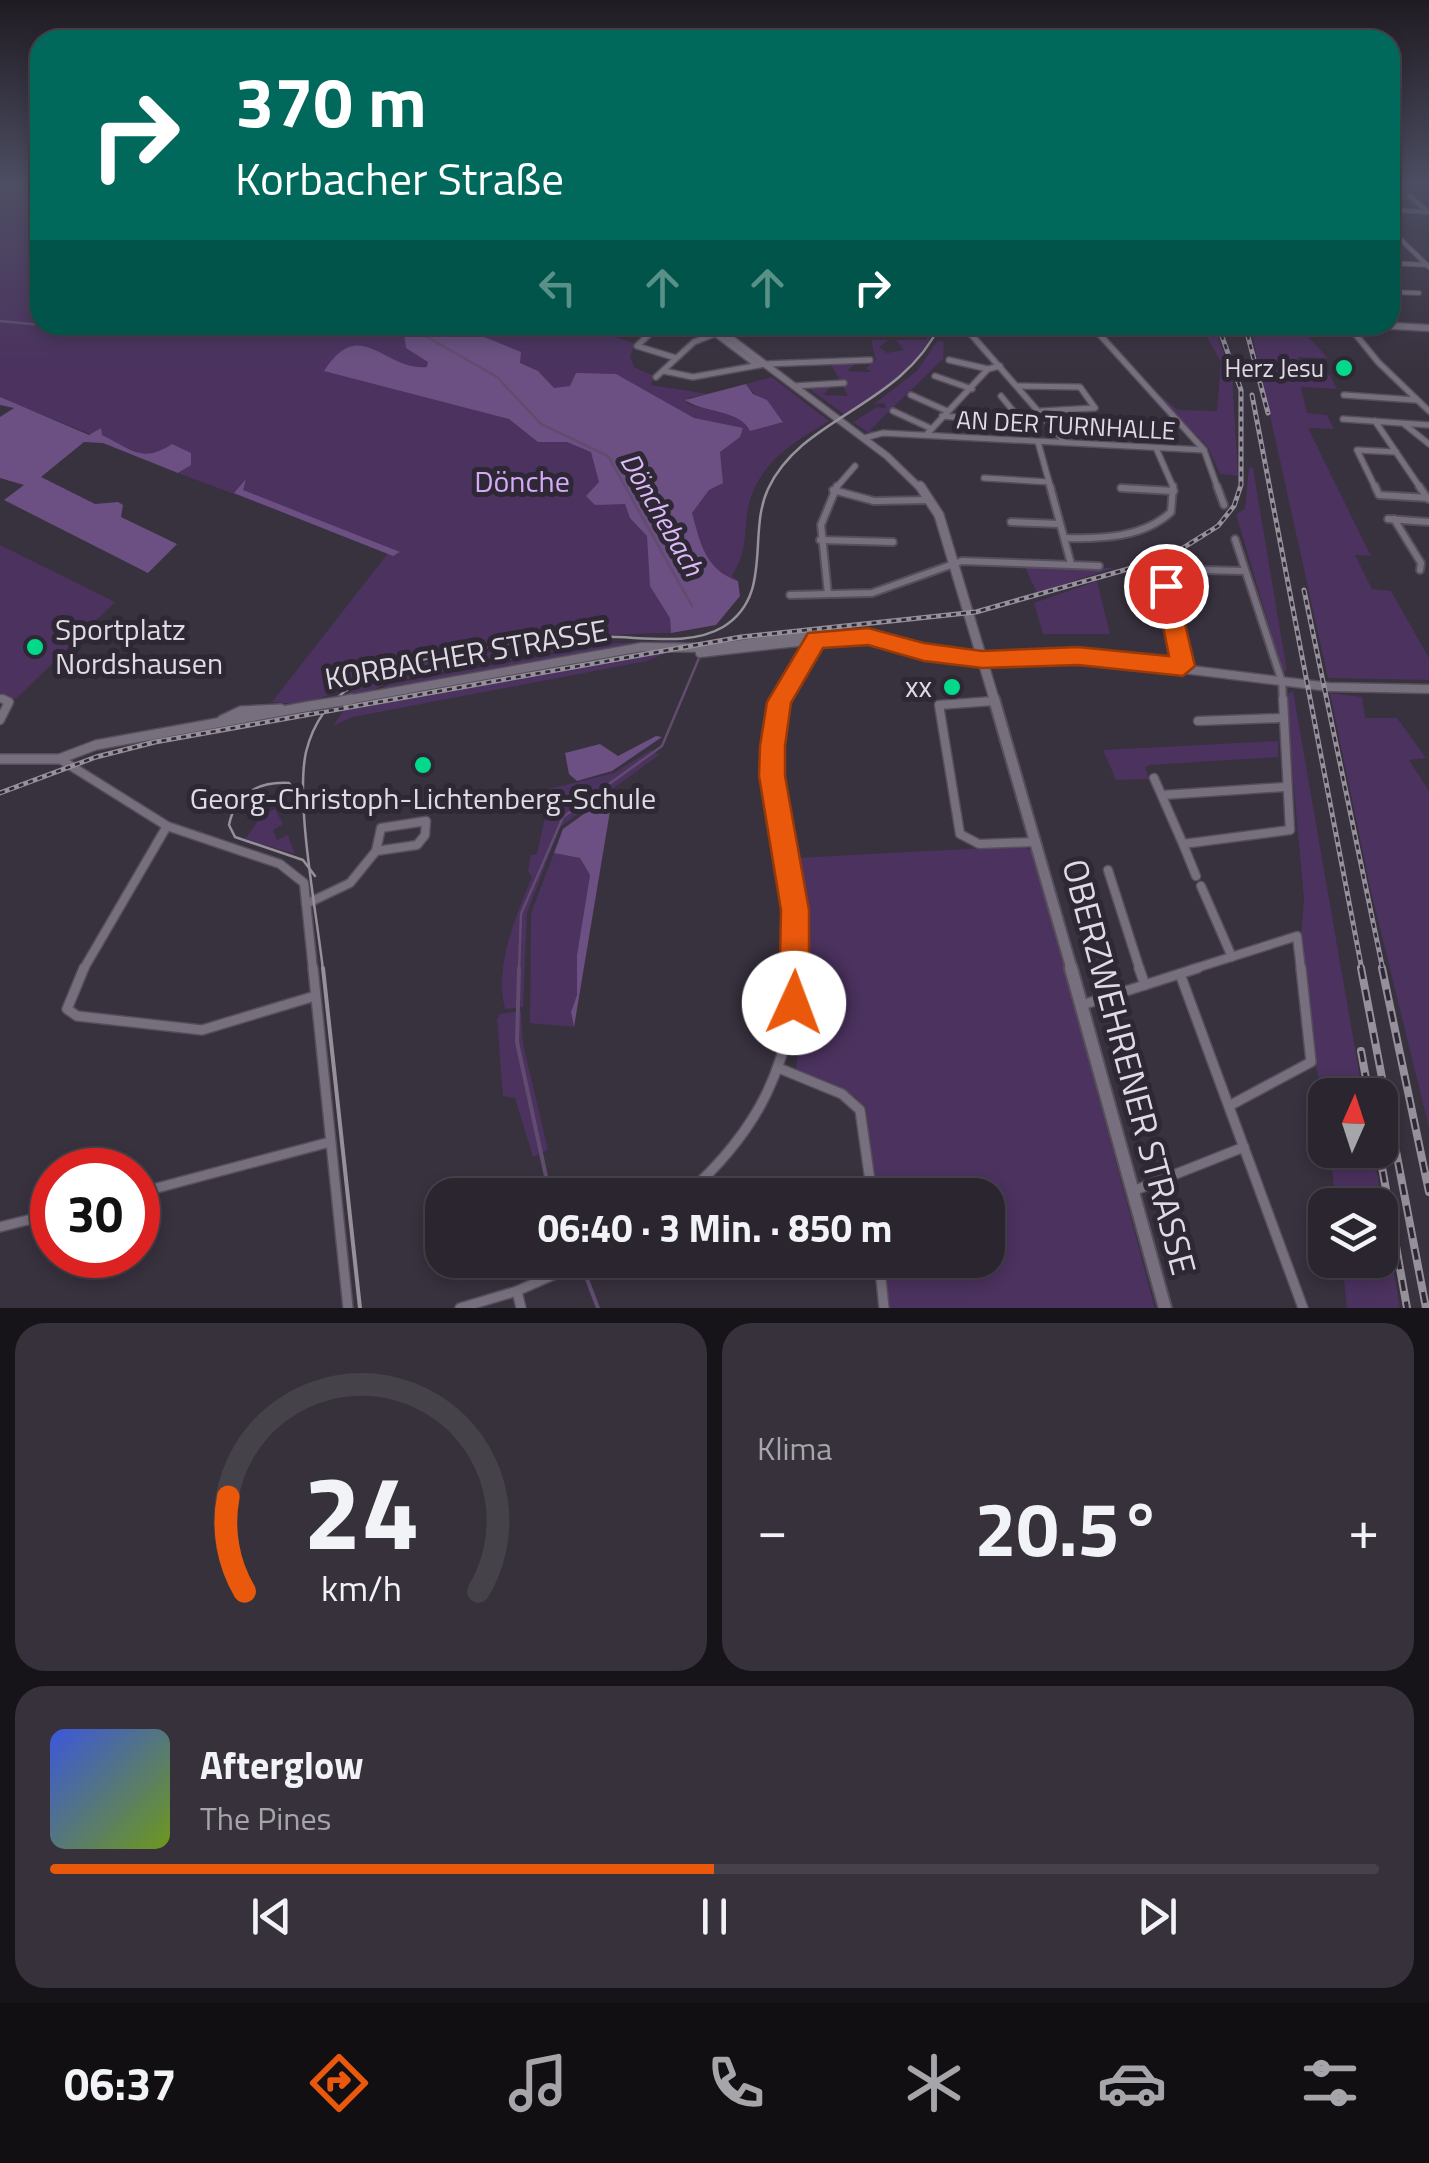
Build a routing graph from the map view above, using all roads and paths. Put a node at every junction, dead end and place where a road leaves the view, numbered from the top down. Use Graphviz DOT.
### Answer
graph roads {
  1 [pos="1406,245"];
  2 [pos="1400,264"];
  3 [pos="1428,266"];
  4 [pos="1400,292"];
  5 [pos="1418,293"];
  6 [pos="1400,326"];
  7 [pos="1429,328"];
  8 [pos="646,335"];
  9 [pos="706,335"];
  10 [pos="725,335"];
  11 [pos="972,335"];
  12 [pos="1101,335"];
  13 [pos="1357,335"];
  14 [pos="676,358"];
  15 [pos="870,360"];
  16 [pos="948,360"];
  17 [pos="761,364"];
  18 [pos="1000,366"];
  19 [pos="988,369"];
  20 [pos="664,370"];
  21 [pos="936,376"];
  22 [pos="656,377"];
  23 [pos="844,383"];
  24 [pos="794,386"];
  25 [pos="1018,386"];
  26 [pos="972,389"];
  27 [pos="911,395"];
  28 [pos="1344,395"];
  29 [pos="1001,396"];
  30 [pos="1417,400"];
  31 [pos="892,411"];
  32 [pos="1040,411"];
  33 [pos="1429,411"];
  34 [pos="944,414"];
  35 [pos="1343,419"];
  36 [pos="1375,422"];
  37 [pos="1403,423"];
  38 [pos="1429,424"];
  39 [pos="928,431"];
  40 [pos="864,438"];
  41 [pos="1038,442"];
  42 [pos="1066,443"];
  43 [pos="1429,444"];
  44 [pos="1156,448"];
  45 [pos="1204,450"];
  46 [pos="1396,452"];
  47 [pos="855,466"];
  48 [pos="984,478"];
  49 [pos="1048,482"];
  50 [pos="1121,488"];
  51 [pos="833,490"];
  52 [pos="1174,491"];
  53 [pos="1428,499"];
  54 [pos="930,500"];
  55 [pos="1224,505"];
  56 [pos="1011,522"];
  57 [pos="1429,522"];
  58 [pos="1060,524"];
  59 [pos="1064,538"];
  60 [pos="1235,539"];
  61 [pos="820,540"];
  62 [pos="893,542"];
  63 [pos="954,562"];
  64 [pos="1071,564"];
  65 [pos="1100,566"];
  66 [pos="1420,570"];
  67 [pos="1246,571"];
  68 [pos="828,594"];
  69 [pos="790,595"];
  70 [pos="815,637"];
  71 [pos="982,660"];
  72 [pos="1183,666"];
  73 [pos="1282,682"];
  74 [pos="1429,689"];
  75 [pos="0,698"];
  76 [pos="993,700"];
  77 [pos="1282,718"];
  78 [pos="0,720"];
  79 [pos="1198,721"];
  80 [pos="59,758"];
  81 [pos="0,759"];
  82 [pos="1154,778"];
  83 [pos="1286,788"];
  84 [pos="1162,794"];
  85 [pos="168,826"];
  86 [pos="1036,842"];
  87 [pos="1183,844"];
  88 [pos="376,851"];
  89 [pos="1108,870"];
  90 [pos="306,904"];
  91 [pos="1232,957"];
  92 [pos="1180,974"];
  93 [pos="1145,985"];
  94 [pos="315,996"];
  95 [pos="1080,1006"];
  96 [pos="780,1069"];
  97 [pos="1229,1106"];
  98 [pos="330,1142"];
  99 [pos="1244,1147"];
  100 [pos="703,1178"];
  101 [pos="870,1178"];
  102 [pos="160,1186"];
  103 [pos="1132,1192"];
  104 [pos="30,1220"];
  105 [pos="0,1228"];
  106 [pos="548,1278"];
  107 [pos="881,1278"];
  108 [pos="517,1291"];
  109 [pos="348,1308"];
  110 [pos="460,1308"];
  111 [pos="521,1308"];
  112 [pos="884,1308"];
  113 [pos="1165,1308"];
  114 [pos="1302,1308"];
  1 -- 3 [label="street"];
  2 -- 3 [label="street"];
  4 -- 5 [label="street"];
  6 -- 7 [label="main road"];
  8 -- 14 [label="street"];
  9 -- 14 [label="street"];
  10 -- 17 [label="main road"];
  11 -- 18 [label="street"];
  12 -- 45 [label="street"];
  13 -- 30 [label="street"];
  14 -- 20 [label="street"];
  15 -- 17 [label="street"];
  16 -- 19 [label="street, AN DER TURNHALLE"];
  17 -- 20 [label="street"];
  17 -- 24 [label="main road"];
  18 -- 19 [label="street, AN DER TURNHALLE"];
  18 -- 25 [label="street"];
  19 -- 26 [label="street, AN DER TURNHALLE"];
  20 -- 22 [label="street"];
  21 -- 26 [label="street, AN DER TURNHALLE"];
  23 -- 24 [label="street"];
  24 -- 40 [label="main road"];
  25 -- 32 [label="street"];
  25 -- 32 [label="street"];
  26 -- 34 [label="street, AN DER TURNHALLE"];
  27 -- 34 [label="street, AN DER TURNHALLE"];
  28 -- 30 [label="street"];
  29 -- 34 [label="street, AN DER TURNHALLE"];
  30 -- 33 [label="street"];
  31 -- 39 [label="street, AN DER TURNHALLE"];
  32 -- 42 [label="street"];
  34 -- 39 [label="street, AN DER TURNHALLE"];
  35 -- 36 [label="street"];
  36 -- 37 [label="street"];
  36 -- 46 [label="street"];
  37 -- 38 [label="street"];
  37 -- 43 [label="street"];
  39 -- 40 [label="street, AN DER TURNHALLE"];
  39 -- 41 [label="street, AN DER TURNHALLE"];
  40 -- 54 [label="main road"];
  41 -- 42 [label="street, AN DER TURNHALLE"];
  41 -- 49 [label="street"];
  42 -- 44 [label="street, AN DER TURNHALLE"];
  44 -- 45 [label="street, AN DER TURNHALLE"];
  44 -- 52 [label="street"];
  45 -- 55 [label="street"];
  46 -- 53 [label="street"];
  46 -- 53 [label="street"];
  47 -- 51 [label="street"];
  48 -- 49 [label="street"];
  49 -- 58 [label="street"];
  50 -- 52 [label="street"];
  51 -- 54 [label="street"];
  51 -- 61 [label="street"];
  52 -- 59 [label="street"];
  54 -- 63 [label="main road, OBERZWEHRENER STRASSE"];
  56 -- 58 [label="street"];
  57 -- 66 [label="street"];
  58 -- 59 [label="street"];
  59 -- 64 [label="street"];
  60 -- 67 [label="street"];
  61 -- 62 [label="street"];
  61 -- 68 [label="street"];
  63 -- 64 [label="street"];
  63 -- 68 [label="street"];
  63 -- 71 [label="main road, OBERZWEHRENER STRASSE"];
  64 -- 65 [label="street"];
  67 -- 72 [label="street"];
  67 -- 73 [label="street"];
  68 -- 69 [label="street"];
  70 -- 71 [label="street, KORBACHER STRASSE"];
  70 -- 80 [label="street, KORBACHER STRASSE, bridge"];
  70 -- 96 [label="street"];
  71 -- 72 [label="street, KORBACHER STRASSE"];
  71 -- 76 [label="main road, OBERZWEHRENER STRASSE"];
  72 -- 73 [label="street, KORBACHER STRASSE"];
  73 -- 74 [label="street, KORBACHER STRASSE"];
  73 -- 77 [label="street"];
  75 -- 78 [label="street"];
  76 -- 86 [label="main road, OBERZWEHRENER STRASSE"];
  76 -- 86 [label="street, OBERZWEHRENER STRASSE"];
  77 -- 79 [label="street"];
  77 -- 83 [label="street"];
  80 -- 81 [label="street, KORBACHER STRASSE"];
  80 -- 85 [label="street"];
  82 -- 84 [label="street"];
  83 -- 84 [label="street"];
  83 -- 87 [label="street"];
  84 -- 87 [label="street"];
  85 -- 90 [label="street"];
  85 -- 94 [label="street"];
  86 -- 95 [label="main road, OBERZWEHRENER STRASSE"];
  87 -- 91 [label="street"];
  88 -- 88 [label="street"];
  88 -- 90 [label="street"];
  89 -- 93 [label="street"];
  90 -- 94 [label="street"];
  91 -- 92 [label="street"];
  91 -- 97 [label="street"];
  92 -- 93 [label="street"];
  92 -- 97 [label="street"];
  93 -- 95 [label="street"];
  94 -- 98 [label="street"];
  95 -- 103 [label="main road, OBERZWEHRENER STRASSE"];
  96 -- 100 [label="street"];
  96 -- 101 [label="street"];
  97 -- 99 [label="street"];
  98 -- 102 [label="street"];
  98 -- 109 [label="street"];
  99 -- 103 [label="street"];
  99 -- 114 [label="street"];
  103 -- 113 [label="main road, OBERZWEHRENER STRASSE"];
  104 -- 105 [label="street"];
  106 -- 108 [label="street"];
  107 -- 112 [label="street"];
  108 -- 110 [label="street"];
  108 -- 111 [label="street"];
}
